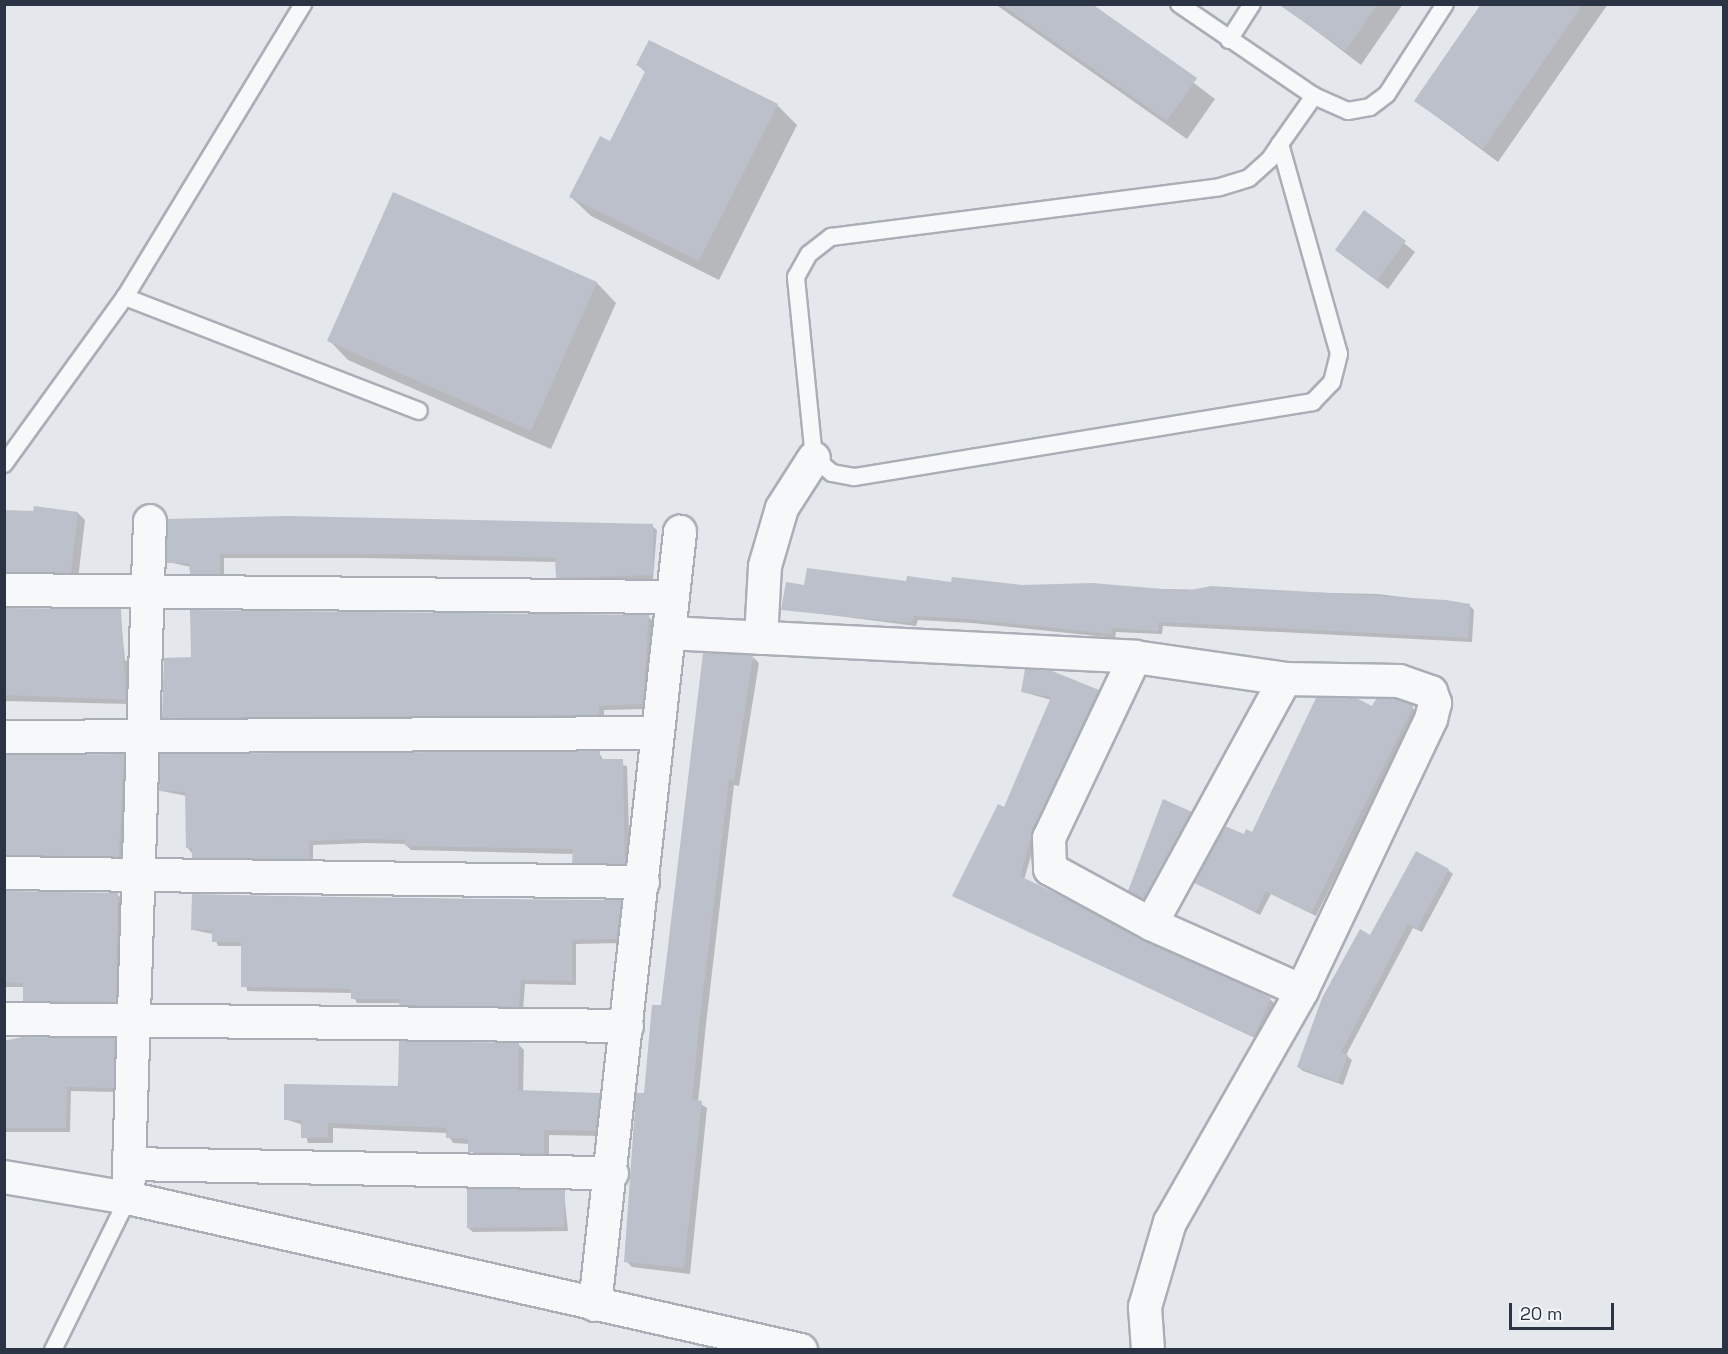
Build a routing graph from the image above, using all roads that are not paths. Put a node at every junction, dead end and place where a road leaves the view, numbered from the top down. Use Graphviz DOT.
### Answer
graph roads {
  1 [pos="303,4"];
  2 [pos="1179,4"];
  3 [pos="1252,4"];
  4 [pos="1445,4"];
  5 [pos="1229,40"];
  6 [pos="1314,96"];
  7 [pos="1280,144"];
  8 [pos="125,297"];
  9 [pos="419,411"];
  10 [pos="814,458"];
  11 [pos="4,464"];
  12 [pos="150,522"];
  13 [pos="680,532"];
  14 [pos="4,590"];
  15 [pos="147,591"];
  16 [pos="673,597"];
  17 [pos="669,633"];
  18 [pos="761,638"];
  19 [pos="1136,657"];
  20 [pos="1285,680"];
  21 [pos="658,733"];
  22 [pos="4,737"];
  23 [pos="143,738"];
  24 [pos="4,873"];
  25 [pos="139,874"];
  26 [pos="643,882"];
  27 [pos="1151,924"];
  28 [pos="1302,991"];
  29 [pos="4,1019"];
  30 [pos="134,1022"];
  31 [pos="627,1026"];
  32 [pos="129,1164"];
  33 [pos="612,1173"];
  34 [pos="4,1177"];
  35 [pos="128,1198"];
  36 [pos="595,1305"];
  37 [pos="53,1350"];
  38 [pos="801,1350"];
  39 [pos="1148,1350"];
  1 -- 8 [label="lane"];
  2 -- 5 [label="lane"];
  3 -- 5 [label="lane"];
  4 -- 6 [label="lane"];
  5 -- 6 [label="lane"];
  6 -- 7 [label="lane"];
  7 -- 10 [label="lane"];
  7 -- 10 [label="lane"];
  8 -- 9 [label="lane"];
  8 -- 11 [label="lane"];
  10 -- 18 [label="street"];
  12 -- 15 [label="street"];
  13 -- 16 [label="street"];
  14 -- 15 [label="street"];
  15 -- 16 [label="street"];
  15 -- 23 [label="street"];
  16 -- 17 [label="street"];
  17 -- 18 [label="street"];
  17 -- 21 [label="street"];
  18 -- 19 [label="street"];
  19 -- 20 [label="street"];
  19 -- 27 [label="street"];
  20 -- 27 [label="street"];
  20 -- 28 [label="street"];
  21 -- 23 [label="street"];
  21 -- 26 [label="street"];
  22 -- 23 [label="street"];
  23 -- 25 [label="street"];
  24 -- 25 [label="street"];
  25 -- 26 [label="street"];
  25 -- 30 [label="street"];
  26 -- 31 [label="street"];
  27 -- 28 [label="street"];
  28 -- 39 [label="street"];
  29 -- 30 [label="street"];
  30 -- 31 [label="street"];
  30 -- 32 [label="street"];
  31 -- 33 [label="street"];
  32 -- 33 [label="street"];
  32 -- 35 [label="street"];
  33 -- 36 [label="street"];
  34 -- 35 [label="street"];
  35 -- 36 [label="street"];
  35 -- 37 [label="lane"];
  36 -- 38 [label="street"];
}
